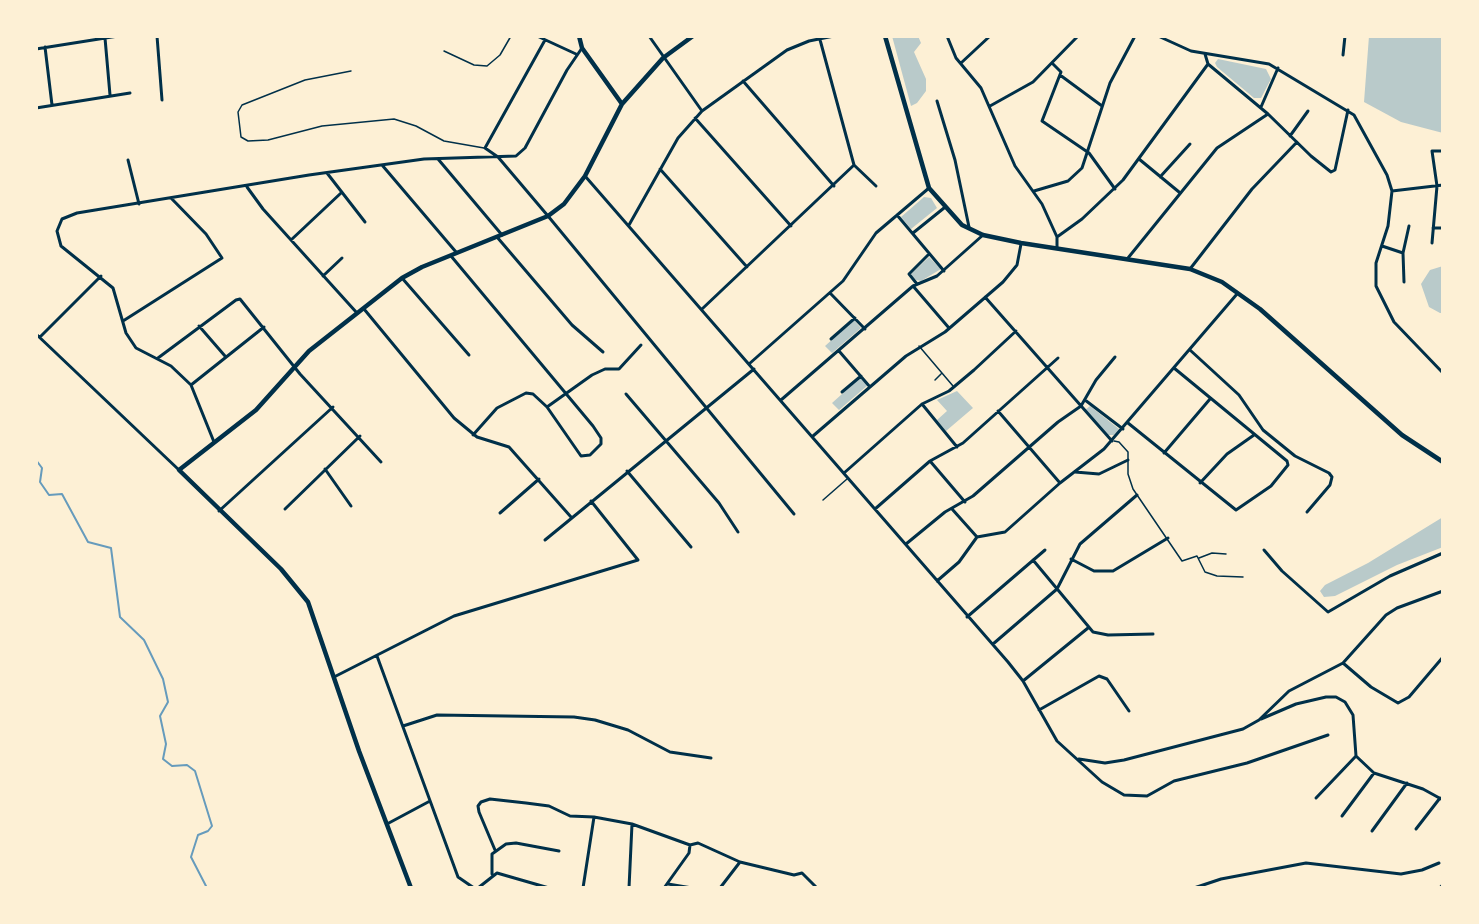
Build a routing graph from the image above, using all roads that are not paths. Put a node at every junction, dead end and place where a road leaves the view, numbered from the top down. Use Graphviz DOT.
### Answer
graph roads {
  1 [pos="118,36"];
  2 [pos="157,36"];
  3 [pos="511,36"];
  4 [pos="537,36"];
  5 [pos="579,36"];
  6 [pos="649,36"];
  7 [pos="693,36"];
  8 [pos="834,36"];
  9 [pos="885,36"];
  10 [pos="947,36"];
  11 [pos="990,36"];
  12 [pos="1078,36"];
  13 [pos="1135,36"];
  14 [pos="1158,36"];
  15 [pos="1345,36"];
  16 [pos="819,37"];
  17 [pos="105,38"];
  18 [pos="544,40"];
  19 [pos="45,47"];
  20 [pos="582,48"];
  21 [pos="36,49"];
  22 [pos="444,51"];
  23 [pos="577,54"];
  24 [pos="1205,54"];
  25 [pos="1343,55"];
  26 [pos="663,58"];
  27 [pos="961,63"];
  28 [pos="1053,64"];
  29 [pos="1208,64"];
  30 [pos="1278,68"];
  31 [pos="351,71"];
  32 [pos="1060,75"];
  33 [pos="742,81"];
  34 [pos="130,93"];
  35 [pos="110,95"];
  36 [pos="162,100"];
  37 [pos="937,101"];
  38 [pos="622,104"];
  39 [pos="52,105"];
  40 [pos="990,106"];
  41 [pos="1102,106"];
  42 [pos="1261,107"];
  43 [pos="36,108"];
  44 [pos="1348,110"];
  45 [pos="702,111"];
  46 [pos="1308,111"];
  47 [pos="1268,114"];
  48 [pos="695,118"];
  49 [pos="1290,136"];
  50 [pos="1297,142"];
  51 [pos="1190,144"];
  52 [pos="485,148"];
  53 [pos="1443,151"];
  54 [pos="1089,153"];
  55 [pos="498,157"];
  56 [pos="438,159"];
  57 [pos="1139,159"];
  58 [pos="128,160"];
  59 [pos="382,165"];
  60 [pos="854,165"];
  61 [pos="660,170"];
  62 [pos="327,173"];
  63 [pos="585,176"];
  64 [pos="1161,177"];
  65 [pos="1443,185"];
  66 [pos="834,186"];
  67 [pos="876,186"];
  68 [pos="1437,186"];
  69 [pos="247,187"];
  70 [pos="929,188"];
  71 [pos="1114,189"];
  72 [pos="1034,191"];
  73 [pos="1392,191"];
  74 [pos="1179,192"];
  75 [pos="341,193"];
  76 [pos="171,198"];
  77 [pos="139,204"];
  78 [pos="944,207"];
  79 [pos="896,215"];
  80 [pos="548,216"];
  81 [pos="365,222"];
  82 [pos="629,225"];
  83 [pos="790,226"];
  84 [pos="1409,226"];
  85 [pos="1433,228"];
  86 [pos="1443,228"];
  87 [pos="969,229"];
  88 [pos="913,234"];
  89 [pos="983,235"];
  90 [pos="500,236"];
  91 [pos="1057,237"];
  92 [pos="291,240"];
  93 [pos="1021,243"];
  94 [pos="1432,243"];
  95 [pos="1382,246"];
  96 [pos="1057,247"];
  97 [pos="456,252"];
  98 [pos="1403,253"];
  99 [pos="929,254"];
  100 [pos="450,255"];
  101 [pos="342,258"];
  102 [pos="1128,258"];
  103 [pos="747,267"];
  104 [pos="1190,269"];
  105 [pos="944,271"];
  106 [pos="101,276"];
  107 [pos="323,276"];
  108 [pos="402,279"];
  109 [pos="1404,282"];
  110 [pos="915,285"];
  111 [pos="1238,292"];
  112 [pos="830,293"];
  113 [pos="985,297"];
  114 [pos="364,309"];
  115 [pos="702,309"];
  116 [pos="357,314"];
  117 [pos="855,318"];
  118 [pos="123,321"];
  119 [pos="199,326"];
  120 [pos="264,327"];
  121 [pos="949,328"];
  122 [pos="865,329"];
  123 [pos="1016,331"];
  124 [pos="36,334"];
  125 [pos="40,338"];
  126 [pos="831,339"];
  127 [pos="641,345"];
  128 [pos="919,346"];
  129 [pos="1190,350"];
  130 [pos="839,351"];
  131 [pos="603,352"];
  132 [pos="470,355"];
  133 [pos="225,356"];
  134 [pos="1115,357"];
  135 [pos="158,358"];
  136 [pos="1058,358"];
  137 [pos="749,364"];
  138 [pos="297,367"];
  139 [pos="1047,368"];
  140 [pos="1174,368"];
  141 [pos="754,369"];
  142 [pos="942,373"];
  143 [pos="1443,373"];
  144 [pos="861,376"];
  145 [pos="934,380"];
  146 [pos="191,385"];
  147 [pos="870,387"];
  148 [pos="954,387"];
  149 [pos="842,392"];
  150 [pos="566,393"];
  151 [pos="626,394"];
  152 [pos="1210,399"];
  153 [pos="781,400"];
  154 [pos="1085,400"];
  155 [pos="922,404"];
  156 [pos="1081,406"];
  157 [pos="333,407"];
  158 [pos="547,407"];
  159 [pos="704,408"];
  160 [pos="998,411"];
  161 [pos="1128,423"];
  162 [pos="1123,429"];
  163 [pos="1263,430"];
  164 [pos="473,435"];
  165 [pos="360,436"];
  166 [pos="813,436"];
  167 [pos="1256,436"];
  168 [pos="664,440"];
  169 [pos="1112,441"];
  170 [pos="214,442"];
  171 [pos="957,447"];
  172 [pos="1029,448"];
  173 [pos="1164,453"];
  174 [pos="1128,460"];
  175 [pos="930,461"];
  176 [pos="381,462"];
  177 [pos="1443,462"];
  178 [pos="326,469"];
  179 [pos="179,470"];
  180 [pos="627,471"];
  181 [pos="1073,472"];
  182 [pos="844,473"];
  183 [pos="848,478"];
  184 [pos="538,479"];
  185 [pos="1060,483"];
  186 [pos="1200,483"];
  187 [pos="1137,495"];
  188 [pos="823,500"];
  189 [pos="591,501"];
  190 [pos="965,502"];
  191 [pos="351,506"];
  192 [pos="285,509"];
  193 [pos="875,509"];
  194 [pos="952,509"];
  195 [pos="219,511"];
  196 [pos="1307,512"];
  197 [pos="500,513"];
  198 [pos="794,514"];
  199 [pos="571,517"];
  200 [pos="738,532"];
  201 [pos="977,537"];
  202 [pos="1168,538"];
  203 [pos="545,540"];
  204 [pos="906,544"];
  205 [pos="691,547"];
  206 [pos="1045,550"];
  207 [pos="1264,550"];
  208 [pos="1443,553"];
  209 [pos="1226,554"];
  210 [pos="1198,558"];
  211 [pos="1071,559"];
  212 [pos="1033,560"];
  213 [pos="1243,577"];
  214 [pos="937,581"];
  215 [pos="1057,589"];
  216 [pos="1443,591"];
  217 [pos="967,617"];
  218 [pos="1088,627"];
  219 [pos="1153,634"];
  220 [pos="993,644"];
  221 [pos="377,656"];
  222 [pos="1443,657"];
  223 [pos="1343,663"];
  224 [pos="334,677"];
  225 [pos="1023,681"];
  226 [pos="1038,710"];
  227 [pos="1129,711"];
  228 [pos="1259,720"];
  229 [pos="403,726"];
  230 [pos="1328,735"];
  231 [pos="1356,756"];
  232 [pos="711,758"];
  233 [pos="1077,759"];
  234 [pos="1374,773"];
  235 [pos="1407,783"];
  236 [pos="1316,798"];
  237 [pos="1442,799"];
  238 [pos="430,801"];
  239 [pos="1341,816"];
  240 [pos="594,817"];
  241 [pos="386,824"];
  242 [pos="632,824"];
  243 [pos="1416,829"];
  244 [pos="1372,831"];
  245 [pos="690,845"];
  246 [pos="495,850"];
  247 [pos="559,851"];
  248 [pos="740,862"];
  249 [pos="1439,863"];
  250 [pos="492,874"];
  251 [pos="668,884"];
  252 [pos="678,887"];
  253 [pos="411,888"];
  254 [pos="476,888"];
  255 [pos="549,888"];
  256 [pos="583,888"];
  257 [pos="629,888"];
  258 [pos="664,888"];
  259 [pos="692,888"];
  260 [pos="720,888"];
  261 [pos="817,888"];
  262 [pos="1194,888"];
  1 -- 17 [label="street"];
  2 -- 36 [label="street"];
  3 -- 22 [label="lane"];
  4 -- 18 [label="street"];
  5 -- 20 [label="main road"];
  6 -- 26 [label="street"];
  7 -- 26 [label="main road"];
  8 -- 16 [label="street"];
  9 -- 70 [label="main road"];
  10 -- 27 [label="street"];
  11 -- 27 [label="street"];
  12 -- 28 [label="street"];
  13 -- 41 [label="street"];
  14 -- 24 [label="street"];
  15 -- 25 [label="street"];
  16 -- 33 [label="street"];
  16 -- 60 [label="street"];
  17 -- 19 [label="street"];
  17 -- 35 [label="street"];
  18 -- 23 [label="street"];
  18 -- 52 [label="street"];
  19 -- 21 [label="street"];
  19 -- 39 [label="street"];
  20 -- 23 [label="street"];
  20 -- 38 [label="main road"];
  23 -- 55 [label="street"];
  24 -- 29 [label="street"];
  24 -- 30 [label="street"];
  26 -- 38 [label="main road"];
  26 -- 45 [label="street"];
  27 -- 40 [label="street"];
  28 -- 32 [label="street"];
  28 -- 40 [label="street"];
  29 -- 42 [label="street"];
  29 -- 57 [label="street"];
  30 -- 42 [label="street"];
  30 -- 44 [label="street"];
  31 -- 52 [label="lane"];
  32 -- 41 [label="street"];
  32 -- 54 [label="street"];
  33 -- 45 [label="street"];
  33 -- 66 [label="street"];
  34 -- 35 [label="street"];
  35 -- 39 [label="street"];
  37 -- 87 [label="street"];
  38 -- 63 [label="main road"];
  39 -- 43 [label="street"];
  40 -- 72 [label="street"];
  41 -- 54 [label="street"];
  42 -- 47 [label="street"];
  44 -- 50 [label="street"];
  44 -- 73 [label="street"];
  45 -- 48 [label="street"];
  46 -- 49 [label="street"];
  47 -- 49 [label="street"];
  47 -- 74 [label="street"];
  48 -- 61 [label="street"];
  48 -- 83 [label="street"];
  49 -- 50 [label="street"];
  50 -- 104 [label="street"];
  51 -- 64 [label="street"];
  52 -- 55 [label="street"];
  53 -- 68 [label="street"];
  54 -- 71 [label="street"];
  54 -- 72 [label="street"];
  55 -- 56 [label="street"];
  55 -- 80 [label="street"];
  56 -- 59 [label="street"];
  56 -- 90 [label="street"];
  57 -- 64 [label="street"];
  57 -- 71 [label="street"];
  58 -- 77 [label="street"];
  59 -- 62 [label="street"];
  59 -- 97 [label="street"];
  60 -- 66 [label="street"];
  60 -- 67 [label="street"];
  61 -- 82 [label="street"];
  61 -- 103 [label="street"];
  62 -- 69 [label="street"];
  62 -- 75 [label="street"];
  63 -- 80 [label="main road"];
  63 -- 82 [label="street"];
  64 -- 74 [label="street"];
  65 -- 68 [label="street"];
  66 -- 83 [label="street"];
  68 -- 73 [label="street"];
  68 -- 85 [label="street"];
  69 -- 76 [label="street"];
  69 -- 92 [label="street"];
  70 -- 78 [label="main road"];
  70 -- 79 [label="street"];
  71 -- 91 [label="street"];
  72 -- 91 [label="street"];
  73 -- 95 [label="street"];
  74 -- 102 [label="street"];
  75 -- 81 [label="street"];
  75 -- 92 [label="street"];
  76 -- 77 [label="street"];
  76 -- 118 [label="street"];
  77 -- 106 [label="street"];
  78 -- 87 [label="main road"];
  78 -- 88 [label="street"];
  79 -- 88 [label="street"];
  79 -- 112 [label="street"];
  80 -- 90 [label="main road"];
  80 -- 159 [label="street"];
  82 -- 115 [label="street"];
  83 -- 103 [label="street"];
  84 -- 98 [label="street"];
  85 -- 86 [label="street"];
  85 -- 94 [label="street"];
  87 -- 89 [label="main road"];
  88 -- 99 [label="street"];
  89 -- 93 [label="main road"];
  89 -- 105 [label="street"];
  90 -- 97 [label="main road"];
  90 -- 131 [label="street"];
  91 -- 96 [label="street"];
  92 -- 107 [label="street"];
  93 -- 96 [label="main road"];
  93 -- 113 [label="street"];
  95 -- 98 [label="street"];
  95 -- 143 [label="street"];
  96 -- 102 [label="main road"];
  97 -- 100 [label="main road"];
  98 -- 109 [label="street"];
  99 -- 105 [label="street"];
  99 -- 110 [label="street"];
  100 -- 108 [label="main road"];
  100 -- 150 [label="street"];
  101 -- 107 [label="street"];
  102 -- 104 [label="main road"];
  103 -- 115 [label="street"];
  104 -- 111 [label="main road"];
  105 -- 110 [label="street"];
  106 -- 118 [label="street"];
  106 -- 125 [label="street"];
  107 -- 116 [label="street"];
  108 -- 114 [label="main road"];
  108 -- 132 [label="street"];
  110 -- 121 [label="street"];
  110 -- 122 [label="street"];
  111 -- 129 [label="street"];
  111 -- 177 [label="main road"];
  112 -- 117 [label="street"];
  112 -- 137 [label="street"];
  113 -- 121 [label="street"];
  113 -- 123 [label="street"];
  114 -- 116 [label="main road"];
  114 -- 164 [label="street"];
  115 -- 137 [label="street"];
  116 -- 138 [label="main road"];
  117 -- 122 [label="street"];
  117 -- 126 [label="street"];
  118 -- 135 [label="street"];
  119 -- 120 [label="street"];
  119 -- 133 [label="street"];
  119 -- 135 [label="street"];
  120 -- 133 [label="street"];
  120 -- 138 [label="street"];
  121 -- 128 [label="street"];
  122 -- 130 [label="street"];
  123 -- 139 [label="street"];
  123 -- 148 [label="street"];
  124 -- 125 [label="street"];
  125 -- 179 [label="street"];
  127 -- 150 [label="street"];
  128 -- 142 [label="lane"];
  128 -- 147 [label="street"];
  129 -- 140 [label="street"];
  129 -- 163 [label="street"];
  130 -- 144 [label="street"];
  130 -- 153 [label="street"];
  133 -- 146 [label="street"];
  134 -- 154 [label="street"];
  135 -- 146 [label="street"];
  136 -- 139 [label="street"];
  137 -- 141 [label="street"];
  138 -- 157 [label="street"];
  138 -- 170 [label="main road"];
  139 -- 156 [label="street"];
  139 -- 160 [label="street"];
  140 -- 152 [label="street"];
  140 -- 161 [label="street"];
  141 -- 153 [label="street"];
  141 -- 159 [label="street"];
  142 -- 145 [label="lane"];
  142 -- 148 [label="lane"];
  144 -- 147 [label="street"];
  144 -- 149 [label="street"];
  146 -- 170 [label="street"];
  147 -- 166 [label="street"];
  148 -- 155 [label="street"];
  150 -- 158 [label="street"];
  150 -- 158 [label="street"];
  151 -- 168 [label="street"];
  152 -- 167 [label="street"];
  152 -- 173 [label="street"];
  153 -- 166 [label="street"];
  154 -- 156 [label="street"];
  154 -- 162 [label="street"];
  155 -- 171 [label="street"];
  155 -- 182 [label="street"];
  156 -- 169 [label="street"];
  156 -- 172 [label="street"];
  157 -- 165 [label="street"];
  157 -- 195 [label="street"];
  158 -- 164 [label="street"];
  159 -- 168 [label="street"];
  159 -- 198 [label="street"];
  160 -- 171 [label="street"];
  160 -- 172 [label="street"];
  161 -- 162 [label="street"];
  161 -- 173 [label="street"];
  162 -- 169 [label="street"];
  163 -- 167 [label="street"];
  163 -- 196 [label="street"];
  164 -- 184 [label="street"];
  165 -- 176 [label="street"];
  165 -- 178 [label="street"];
  166 -- 182 [label="street"];
  167 -- 186 [label="street"];
  167 -- 186 [label="street"];
  168 -- 180 [label="street"];
  168 -- 200 [label="street"];
  169 -- 174 [label="lane"];
  169 -- 181 [label="street"];
  170 -- 179 [label="main road"];
  171 -- 175 [label="street"];
  172 -- 185 [label="street"];
  172 -- 190 [label="street"];
  173 -- 186 [label="street"];
  174 -- 181 [label="street"];
  174 -- 187 [label="lane"];
  175 -- 190 [label="street"];
  175 -- 193 [label="street"];
  178 -- 191 [label="street"];
  178 -- 192 [label="street"];
  179 -- 195 [label="main road"];
  180 -- 189 [label="street"];
  180 -- 205 [label="street"];
  181 -- 185 [label="street"];
  182 -- 183 [label="street"];
  183 -- 188 [label="lane"];
  183 -- 193 [label="street"];
  184 -- 197 [label="street"];
  184 -- 199 [label="street"];
  185 -- 201 [label="street"];
  187 -- 202 [label="lane"];
  187 -- 211 [label="street"];
  189 -- 199 [label="street"];
  189 -- 221 [label="street"];
  190 -- 194 [label="street"];
  193 -- 204 [label="street"];
  194 -- 201 [label="street"];
  194 -- 204 [label="street"];
  195 -- 224 [label="main road"];
  199 -- 203 [label="street"];
  201 -- 214 [label="street"];
  202 -- 210 [label="lane"];
  202 -- 211 [label="street"];
  204 -- 214 [label="street"];
  206 -- 212 [label="street"];
  207 -- 208 [label="street"];
  209 -- 210 [label="lane"];
  210 -- 213 [label="lane"];
  211 -- 215 [label="street"];
  212 -- 215 [label="street"];
  212 -- 217 [label="street"];
  214 -- 217 [label="street"];
  215 -- 218 [label="street"];
  215 -- 220 [label="street"];
  216 -- 223 [label="street"];
  217 -- 220 [label="street"];
  218 -- 219 [label="street"];
  218 -- 225 [label="street"];
  220 -- 225 [label="street"];
  221 -- 224 [label="street"];
  221 -- 229 [label="street"];
  222 -- 223 [label="street"];
  223 -- 228 [label="street"];
  224 -- 241 [label="main road"];
  225 -- 226 [label="street"];
  226 -- 227 [label="street"];
  226 -- 233 [label="street"];
  228 -- 231 [label="street"];
  228 -- 233 [label="street"];
  229 -- 232 [label="street"];
  229 -- 238 [label="street"];
  230 -- 233 [label="street"];
  231 -- 234 [label="street"];
  231 -- 236 [label="street"];
  234 -- 235 [label="street"];
  234 -- 239 [label="street"];
  235 -- 237 [label="street"];
  235 -- 244 [label="street"];
  237 -- 243 [label="street"];
  238 -- 241 [label="street"];
  238 -- 254 [label="street"];
  240 -- 242 [label="street"];
  240 -- 246 [label="street"];
  240 -- 256 [label="street"];
  241 -- 253 [label="main road"];
  242 -- 245 [label="street"];
  242 -- 257 [label="street"];
  245 -- 248 [label="street"];
  245 -- 251 [label="street"];
  246 -- 247 [label="street"];
  246 -- 250 [label="street"];
  248 -- 260 [label="street"];
  248 -- 261 [label="street"];
  249 -- 262 [label="street"];
  250 -- 254 [label="street"];
  250 -- 255 [label="street"];
  251 -- 252 [label="street"];
  251 -- 258 [label="street"];
  252 -- 259 [label="street"];
}
